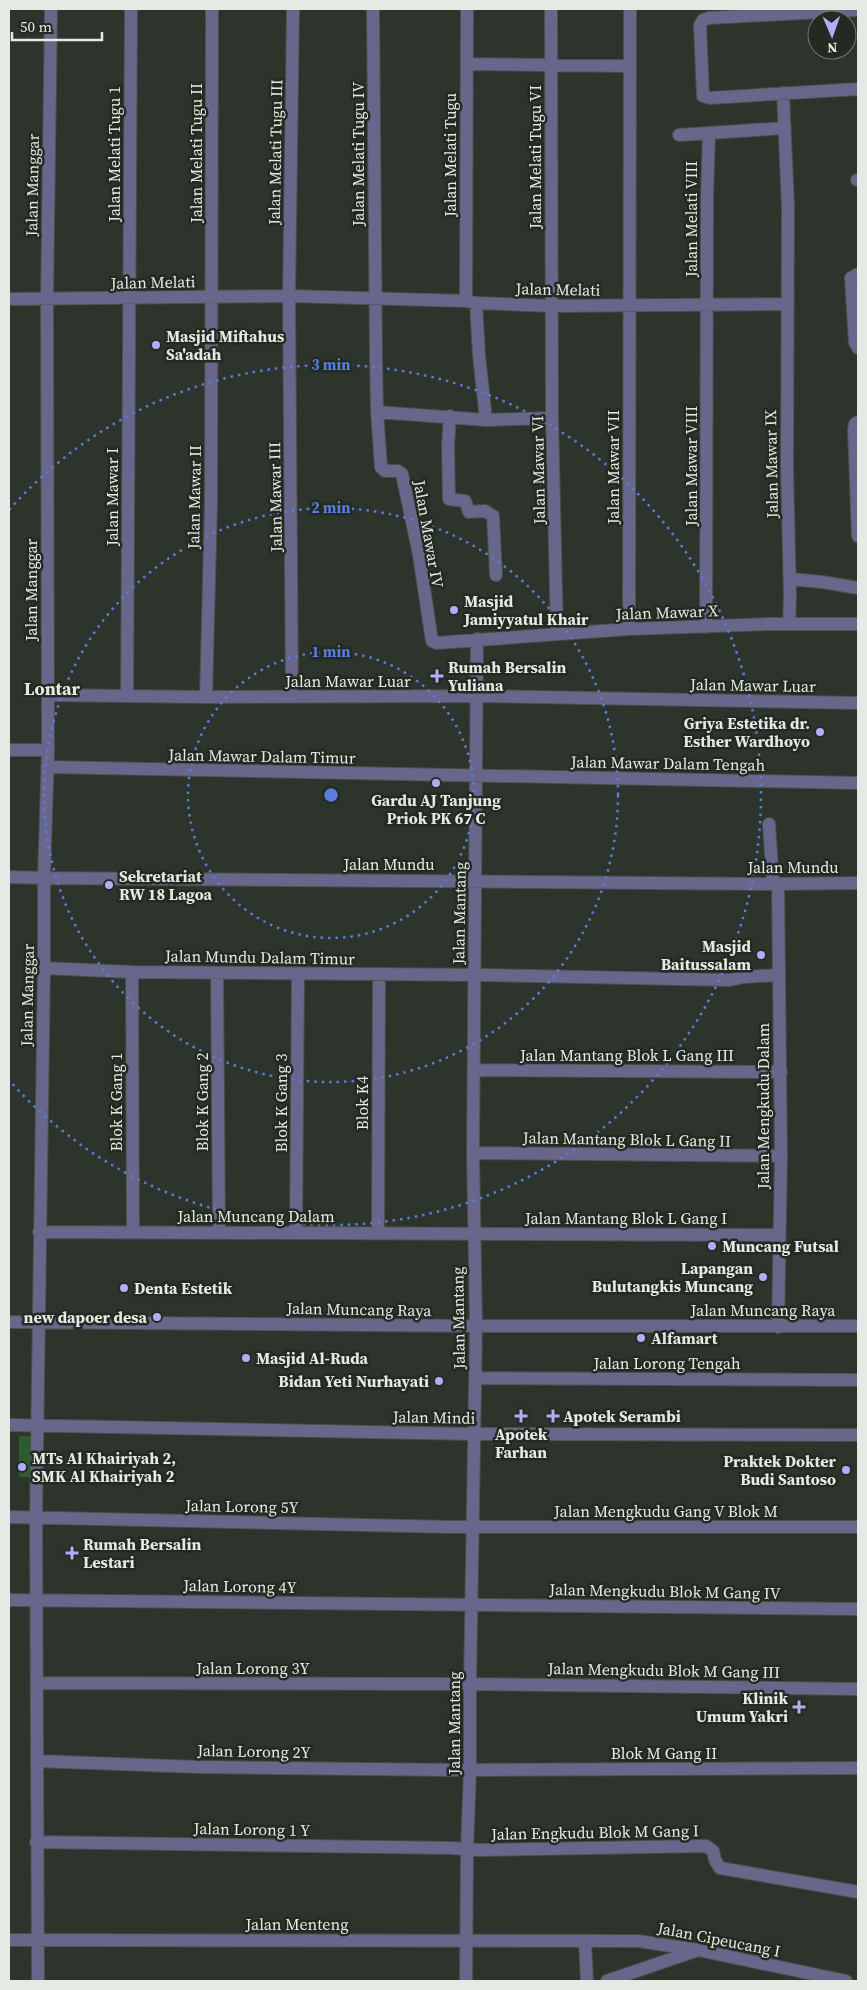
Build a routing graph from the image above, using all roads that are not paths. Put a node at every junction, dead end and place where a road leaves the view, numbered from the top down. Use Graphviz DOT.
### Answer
graph roads {
  1 [pos="51,9"];
  2 [pos="131,9"];
  3 [pos="212,9"];
  4 [pos="293,9"];
  5 [pos="373,9"];
  6 [pos="467,9"];
  7 [pos="551,9"];
  8 [pos="630,9"];
  9 [pos="858,10"];
  10 [pos="467,64"];
  11 [pos="551,65"];
  12 [pos="630,66"];
  13 [pos="858,89"];
  14 [pos="783,93"];
  15 [pos="785,128"];
  16 [pos="709,133"];
  17 [pos="680,135"];
  18 [pos="858,274"];
  19 [pos="288,296"];
  20 [pos="212,297"];
  21 [pos="376,298"];
  22 [pos="9,299"];
  23 [pos="47,299"];
  24 [pos="130,299"];
  25 [pos="471,302"];
  26 [pos="787,304"];
  27 [pos="707,305"];
  28 [pos="552,306"];
  29 [pos="630,306"];
  30 [pos="857,346"];
  31 [pos="377,412"];
  32 [pos="450,416"];
  33 [pos="552,418"];
  34 [pos="486,420"];
  35 [pos="858,422"];
  36 [pos="857,486"];
  37 [pos="858,536"];
  38 [pos="496,575"];
  39 [pos="790,579"];
  40 [pos="858,588"];
  41 [pos="789,624"];
  42 [pos="858,624"];
  43 [pos="706,627"];
  44 [pos="630,630"];
  45 [pos="557,633"];
  46 [pos="477,639"];
  47 [pos="432,640"];
  48 [pos="48,695"];
  49 [pos="127,696"];
  50 [pos="477,696"];
  51 [pos="206,697"];
  52 [pos="292,697"];
  53 [pos="858,703"];
  54 [pos="9,750"];
  55 [pos="48,750"];
  56 [pos="47,767"];
  57 [pos="476,776"];
  58 [pos="858,783"];
  59 [pos="769,824"];
  60 [pos="9,877"];
  61 [pos="44,878"];
  62 [pos="476,881"];
  63 [pos="858,883"];
  64 [pos="776,884"];
  65 [pos="44,968"];
  66 [pos="132,972"];
  67 [pos="218,973"];
  68 [pos="298,974"];
  69 [pos="379,975"];
  70 [pos="475,976"];
  71 [pos="778,976"];
  72 [pos="474,1070"];
  73 [pos="781,1072"];
  74 [pos="473,1153"];
  75 [pos="781,1156"];
  76 [pos="133,1231"];
  77 [pos="39,1232"];
  78 [pos="219,1232"];
  79 [pos="296,1232"];
  80 [pos="378,1232"];
  81 [pos="473,1234"];
  82 [pos="778,1235"];
  83 [pos="9,1322"];
  84 [pos="38,1322"];
  85 [pos="476,1326"];
  86 [pos="858,1326"];
  87 [pos="778,1327"];
  88 [pos="475,1378"];
  89 [pos="858,1380"];
  90 [pos="9,1425"];
  91 [pos="37,1425"];
  92 [pos="473,1434"];
  93 [pos="858,1435"];
  94 [pos="9,1517"];
  95 [pos="36,1517"];
  96 [pos="474,1527"];
  97 [pos="858,1527"];
  98 [pos="9,1600"];
  99 [pos="37,1600"];
  100 [pos="472,1605"];
  101 [pos="858,1609"];
  102 [pos="37,1683"];
  103 [pos="470,1684"];
  104 [pos="858,1689"];
  105 [pos="37,1761"];
  106 [pos="858,1768"];
  107 [pos="470,1770"];
  108 [pos="36,1842"];
  109 [pos="467,1849"];
  110 [pos="858,1892"];
  111 [pos="9,1940"];
  112 [pos="38,1941"];
  113 [pos="466,1941"];
  114 [pos="585,1942"];
  115 [pos="698,1950"];
  116 [pos="38,1981"];
  117 [pos="466,1981"];
  118 [pos="586,1981"];
  119 [pos="606,1981"];
  120 [pos="846,1981"];
  1 -- 23 [label="street, Jalan Manggar"];
  2 -- 24 [label="street, Jalan Melati Tugu 1"];
  3 -- 20 [label="street, Jalan Melati Tugu II"];
  4 -- 19 [label="street, Jalan Melati Tugu III"];
  5 -- 21 [label="street, Jalan Melati Tugu IV"];
  6 -- 10 [label="street, Jalan Melati Tugu"];
  7 -- 11 [label="street, Jalan Melati Tugu VI"];
  8 -- 12 [label="street, Jalan Mawar VII"];
  9 -- 14 [label="street"];
  10 -- 11 [label="street"];
  10 -- 25 [label="street, Jalan Melati Tugu"];
  11 -- 12 [label="street"];
  11 -- 28 [label="street, Jalan Melati Tugu VI"];
  12 -- 29 [label="street, Jalan Mawar VII"];
  13 -- 14 [label="street"];
  14 -- 15 [label="street"];
  15 -- 16 [label="street"];
  15 -- 26 [label="street"];
  16 -- 17 [label="street"];
  16 -- 27 [label="street, Jalan Melati VIII"];
  18 -- 30 [label="street"];
  19 -- 20 [label="street, Jalan Melati"];
  19 -- 21 [label="street, Jalan Melati"];
  19 -- 52 [label="street, Jalan Mawar III"];
  20 -- 24 [label="street, Jalan Melati"];
  20 -- 51 [label="street, Jalan Mawar II"];
  21 -- 25 [label="street, Jalan Melati"];
  21 -- 31 [label="street, Jalan Mawar IV"];
  22 -- 23 [label="street, Jalan Melati"];
  23 -- 24 [label="street, Jalan Melati"];
  23 -- 48 [label="street, Jalan Manggar"];
  24 -- 49 [label="street, Jalan Mawar I"];
  25 -- 28 [label="street, Jalan Melati"];
  25 -- 34 [label="street, Jalan Melati Tugu"];
  26 -- 27 [label="street, Jalan Melati"];
  26 -- 39 [label="street, Jalan Mawar IX"];
  27 -- 29 [label="street, Jalan Melati"];
  27 -- 43 [label="street, Jalan Mawar VIII"];
  28 -- 29 [label="street, Jalan Melati"];
  28 -- 33 [label="street, Jalan Mawar VI"];
  29 -- 44 [label="street, Jalan Mawar VII"];
  31 -- 32 [label="street"];
  31 -- 47 [label="street, Jalan Mawar IV"];
  32 -- 34 [label="street"];
  32 -- 38 [label="street"];
  33 -- 34 [label="street"];
  33 -- 45 [label="street, Jalan Mawar VI"];
  35 -- 36 [label="street"];
  36 -- 37 [label="street"];
  39 -- 40 [label="street"];
  39 -- 41 [label="street, Jalan Mawar IX"];
  41 -- 42 [label="street, Jalan Mawar X"];
  41 -- 43 [label="street, Jalan Mawar X"];
  43 -- 44 [label="street, Jalan Mawar X"];
  44 -- 45 [label="street, Jalan Mawar X"];
  45 -- 46 [label="street, Jalan Mawar X"];
  46 -- 47 [label="street, Jalan Mawar X"];
  46 -- 50 [label="street"];
  48 -- 49 [label="street, Jalan Mawar Luar"];
  48 -- 55 [label="street, Jalan Manggar"];
  49 -- 51 [label="street, Jalan Mawar Luar"];
  50 -- 52 [label="street, Jalan Mawar Luar"];
  50 -- 53 [label="street, Jalan Mawar Luar"];
  50 -- 57 [label="street, Jalan Mantang"];
  51 -- 52 [label="street, Jalan Mawar Luar"];
  54 -- 55 [label="street"];
  55 -- 56 [label="street, Jalan Manggar"];
  56 -- 57 [label="street, Jalan Mawar Dalam Timur"];
  56 -- 61 [label="street, Jalan Manggar"];
  57 -- 58 [label="street, Jalan Mawar Dalam Tengah"];
  57 -- 62 [label="street, Jalan Mantang"];
  59 -- 64 [label="street, Jalan Mengkudu Dalam"];
  60 -- 61 [label="street, Jalan Mundu"];
  61 -- 62 [label="street, Jalan Mundu"];
  61 -- 65 [label="street, Jalan Manggar"];
  62 -- 64 [label="street, Jalan Mundu"];
  62 -- 70 [label="street, Jalan Mantang"];
  63 -- 64 [label="street, Jalan Mundu"];
  64 -- 71 [label="street, Jalan Mengkudu Dalam"];
  65 -- 66 [label="street, Jalan Mundu Dalam Timur"];
  65 -- 77 [label="street, Jalan Manggar"];
  66 -- 67 [label="street, Jalan Mundu Dalam Timur"];
  66 -- 76 [label="street, Blok K Gang 1"];
  67 -- 68 [label="street, Jalan Mundu Dalam Timur"];
  67 -- 78 [label="street, Blok K Gang 2"];
  68 -- 69 [label="street, Jalan Mundu Dalam Timur"];
  68 -- 79 [label="street, Blok K Gang 3"];
  69 -- 70 [label="street, Jalan Mundu Dalam Timur"];
  69 -- 80 [label="street, Blok K4"];
  70 -- 71 [label="street, Jalan Mundu Dalam Timur"];
  70 -- 72 [label="street, Jalan Mantang"];
  71 -- 73 [label="street, Jalan Mengkudu Dalam"];
  72 -- 73 [label="street, Jalan Mantang Blok L Gang III"];
  72 -- 74 [label="street, Jalan Mantang"];
  73 -- 75 [label="street, Jalan Mengkudu Dalam"];
  74 -- 75 [label="street, Jalan Mantang Blok L Gang II"];
  74 -- 81 [label="street, Jalan Mantang"];
  75 -- 82 [label="street, Jalan Mengkudu Dalam"];
  76 -- 77 [label="street, Jalan Muncang Dalam"];
  76 -- 78 [label="street, Jalan Muncang Dalam"];
  77 -- 84 [label="street, Jalan Manggar"];
  78 -- 79 [label="street, Jalan Muncang Dalam"];
  79 -- 80 [label="street, Jalan Muncang Dalam"];
  80 -- 81 [label="street, Jalan Muncang Dalam"];
  81 -- 82 [label="street, Jalan Mantang Blok L Gang I"];
  81 -- 85 [label="street, Jalan Mantang"];
  82 -- 87 [label="street, Jalan Mengkudu Dalam"];
  83 -- 84 [label="street, Jalan Muncang Raya"];
  84 -- 85 [label="street, Jalan Muncang Raya"];
  84 -- 91 [label="street, Jalan Manggar"];
  85 -- 87 [label="street, Jalan Muncang Raya"];
  85 -- 88 [label="street, Jalan Mantang"];
  86 -- 87 [label="street, Jalan Muncang Raya"];
  88 -- 89 [label="street, Jalan Lorong Tengah"];
  88 -- 92 [label="street, Jalan Mantang"];
  90 -- 91 [label="street, Jalan Mindi"];
  91 -- 92 [label="street, Jalan Mindi"];
  91 -- 95 [label="street, Jalan Manggar"];
  92 -- 93 [label="street, Jalan Mindi"];
  92 -- 96 [label="street, Jalan Mantang"];
  94 -- 95 [label="street, Jalan Lorong 5Y"];
  95 -- 96 [label="street, Jalan Lorong 5Y"];
  95 -- 99 [label="street, Jalan Manggar"];
  96 -- 97 [label="street, Jalan Mengkudu Gang V Blok M"];
  96 -- 100 [label="street, Jalan Mantang"];
  98 -- 99 [label="street, Jalan Lorong 4Y"];
  99 -- 100 [label="street, Jalan Lorong 4Y"];
  99 -- 102 [label="street, Jalan Manggar"];
  100 -- 101 [label="street, Jalan Mengkudu Blok M Gang IV"];
  100 -- 103 [label="street, Jalan Mantang"];
  102 -- 103 [label="street, Jalan Lorong 3Y"];
  102 -- 105 [label="street, Jalan Manggar"];
  103 -- 104 [label="street, Jalan Mengkudu Blok M Gang III"];
  103 -- 107 [label="street, Jalan Mantang"];
  105 -- 107 [label="street, Jalan Lorong 2Y"];
  105 -- 108 [label="street, Jalan Manggar"];
  106 -- 107 [label="street, Blok M Gang II"];
  107 -- 109 [label="street, Jalan Mantang"];
  108 -- 109 [label="street, Jalan Lorong 1 Y"];
  108 -- 112 [label="street, Jalan Manggar"];
  109 -- 110 [label="street, Jalan Engkudu Blok M Gang I"];
  109 -- 113 [label="street, Jalan Mantang"];
  111 -- 112 [label="street, Jalan Menteng"];
  112 -- 113 [label="street, Jalan Menteng"];
  112 -- 116 [label="street, Jalan Manggar"];
  113 -- 114 [label="street, Jalan Menteng"];
  113 -- 117 [label="street, Jalan Mantang"];
  114 -- 115 [label="street, Jalan Cipeucang I"];
  114 -- 118 [label="street"];
  115 -- 119 [label="street"];
  115 -- 120 [label="street, Jalan Cipeucang I"];
}
